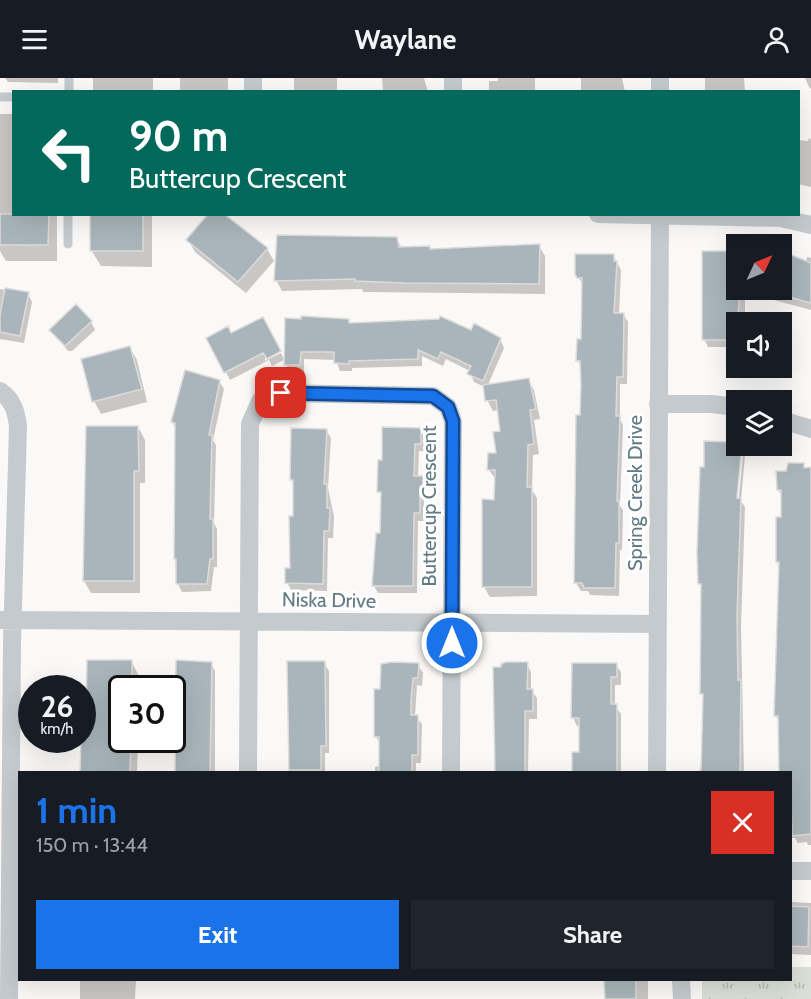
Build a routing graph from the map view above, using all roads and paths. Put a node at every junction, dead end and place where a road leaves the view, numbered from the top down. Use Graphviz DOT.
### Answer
graph roads {
  1 [pos="68,216"];
  2 [pos="660,216"];
  3 [pos="811,225"];
  4 [pos="68,244"];
  5 [pos="0,391"];
  6 [pos="658,404"];
  7 [pos="726,406"];
  8 [pos="792,423"];
  9 [pos="811,429"];
  10 [pos="6,620"];
  11 [pos="249,622"];
  12 [pos="452,624"];
  13 [pos="657,624"];
  14 [pos="248,771"];
  15 [pos="451,771"];
  16 [pos="657,771"];
  17 [pos="5,856"];
  18 [pos="792,871"];
  19 [pos="811,871"];
  20 [pos="681,981"];
  21 [pos="9,999"];
  22 [pos="682,999"];
  1 -- 4 [label="lane"];
  2 -- 3 [label="street"];
  2 -- 6 [label="street, Spring Creek Drive"];
  5 -- 10 [label="street"];
  6 -- 7 [label="street"];
  6 -- 13 [label="street, Spring Creek Drive"];
  8 -- 9 [label="street"];
  10 -- 11 [label="street, Niska Drive"];
  10 -- 17 [label="street"];
  11 -- 12 [label="street, Niska Drive"];
  11 -- 12 [label="street, Buttercup Crescent"];
  11 -- 14 [label="street, Buttercup Crescent"];
  12 -- 13 [label="street, Niska Drive"];
  12 -- 15 [label="street, Buttercup Crescent"];
  13 -- 16 [label="street, Spring Creek Drive"];
  17 -- 21 [label="street"];
  18 -- 19 [label="street"];
  20 -- 22 [label="street"];
}
